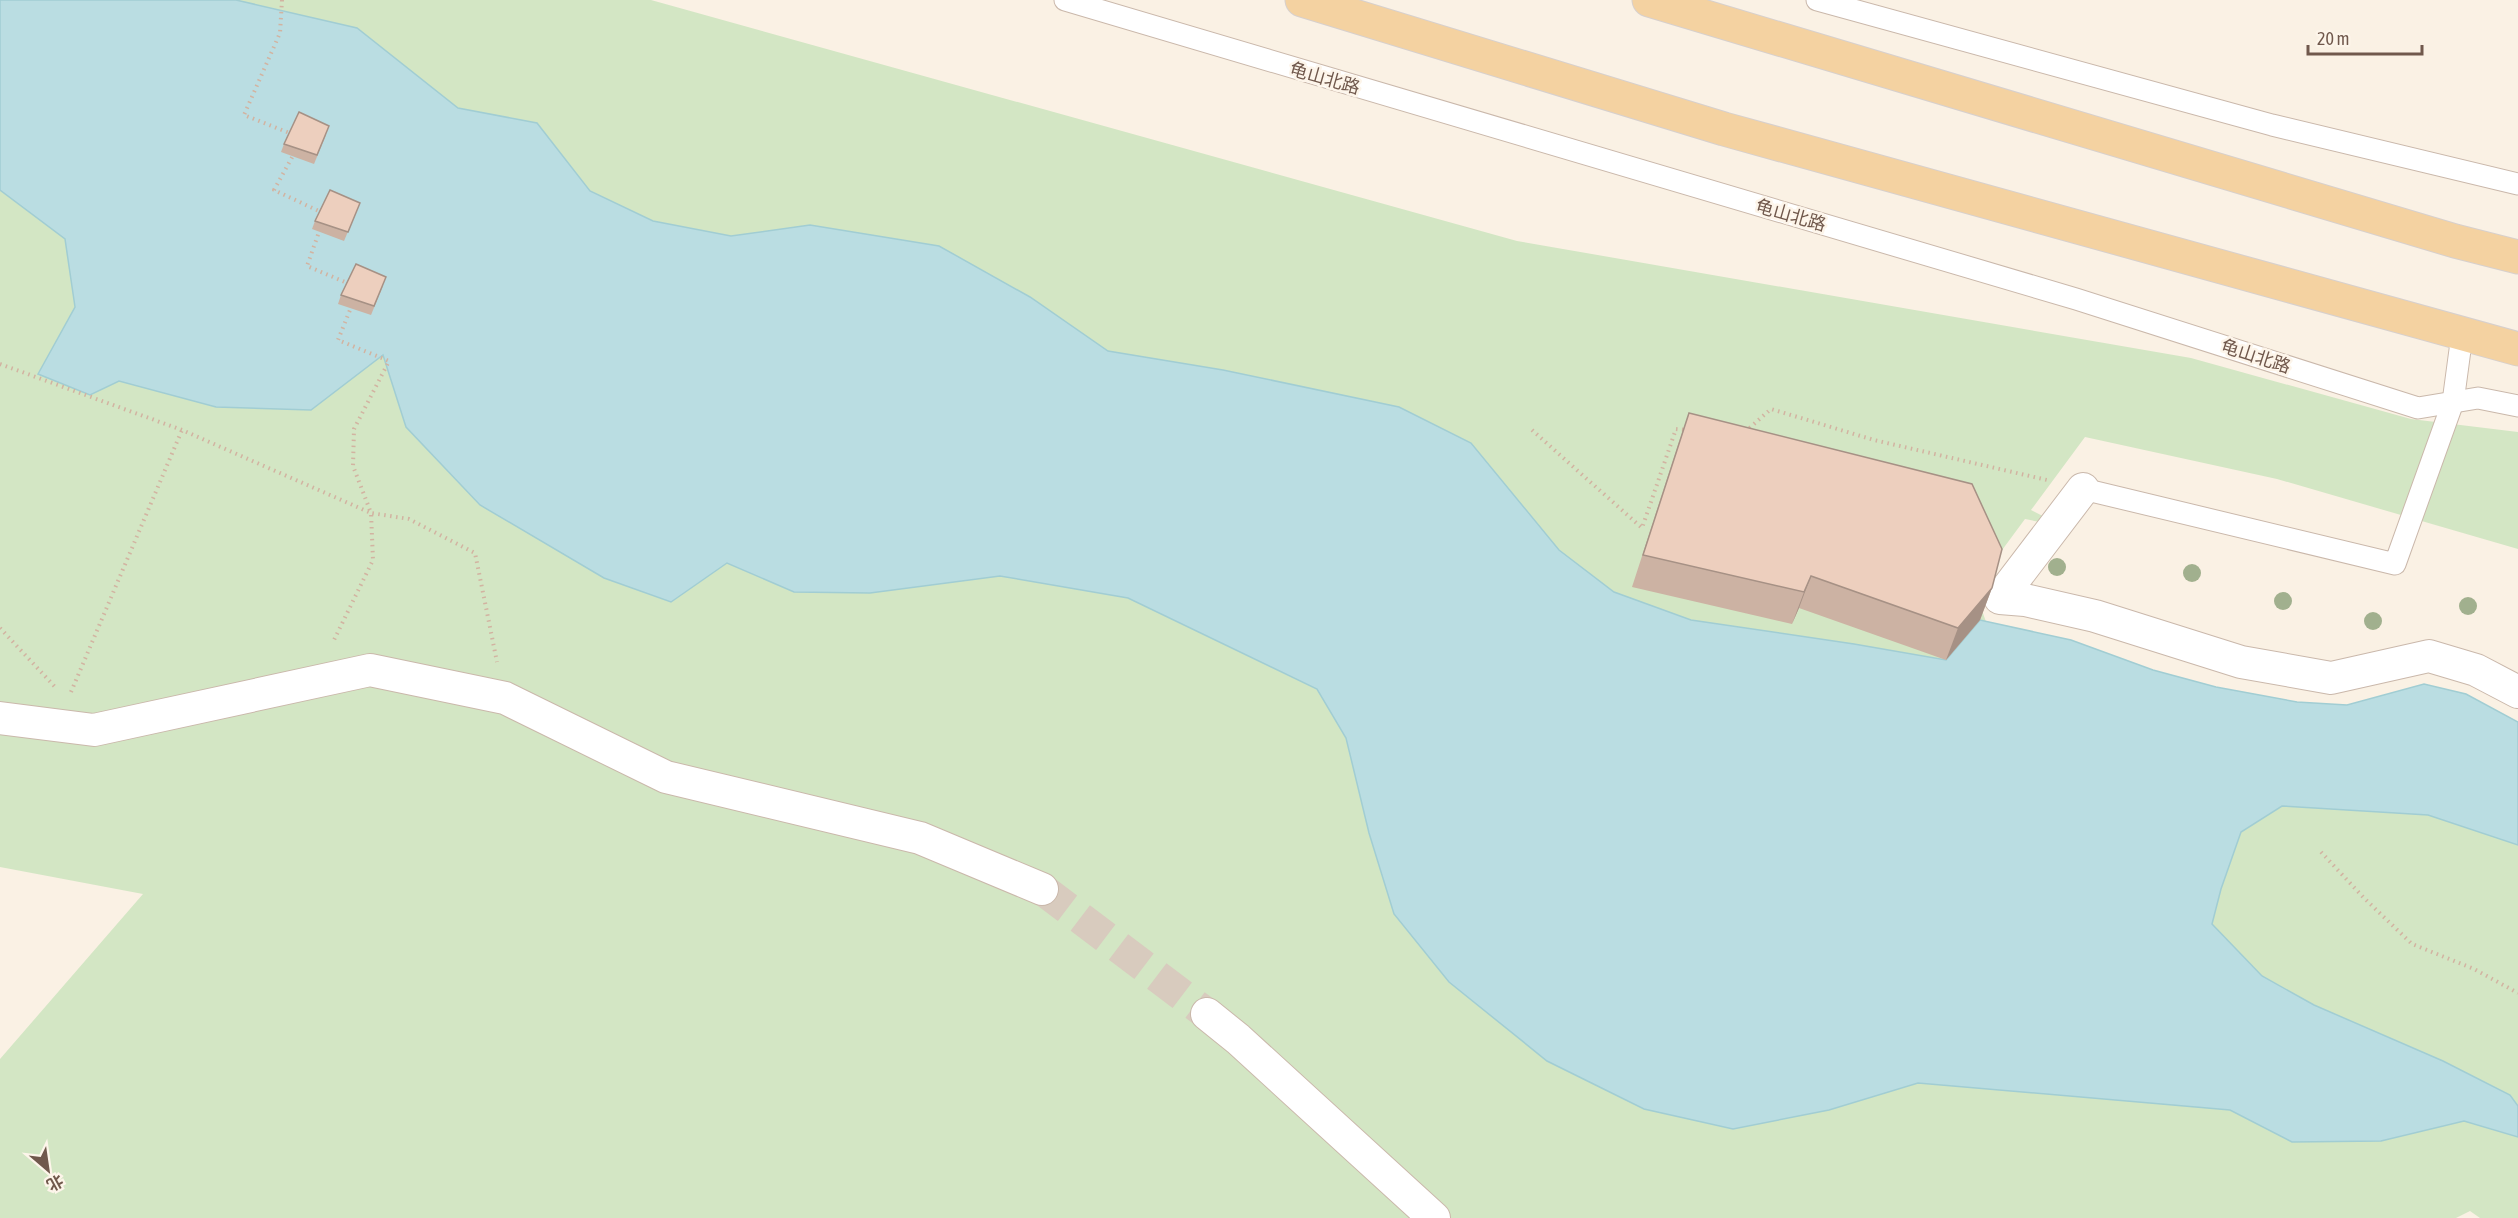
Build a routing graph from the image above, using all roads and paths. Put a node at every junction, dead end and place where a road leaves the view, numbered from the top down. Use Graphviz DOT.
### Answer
graph roads {
  1 [pos="282,0"];
  2 [pos="1065,0"];
  3 [pos="1302,0"];
  4 [pos="1649,0"];
  5 [pos="1816,0"];
  6 [pos="293,134"];
  7 [pos="298,147"];
  8 [pos="2518,184"];
  9 [pos="326,214"];
  10 [pos="322,225"];
  11 [pos="2518,257"];
  12 [pos="359,288"];
  13 [pos="355,298"];
  14 [pos="2462,335"];
  15 [pos="2518,349"];
  16 [pos="0,364"];
  17 [pos="2452,402"];
  18 [pos="2518,406"];
  19 [pos="182,430"];
  20 [pos="1532,430"];
  21 [pos="1696,432"];
  22 [pos="1737,439"];
  23 [pos="2083,489"];
  24 [pos="370,513"];
  25 [pos="0,628"];
  26 [pos="343,676"];
  27 [pos="60,692"];
  28 [pos="2518,692"];
  29 [pos="505,698"];
  30 [pos="0,718"];
  31 [pos="109,727"];
  32 [pos="2321,852"];
  33 [pos="1042,889"];
  34 [pos="2518,993"];
  35 [pos="1207,1014"];
  36 [pos="1434,1218"];
  1 -- 6 [label="path"];
  2 -- 17 [label="lane, 龟山北路"];
  3 -- 14 [label="main road"];
  4 -- 11 [label="main road"];
  5 -- 8 [label="lane"];
  7 -- 9 [label="path"];
  10 -- 12 [label="path"];
  13 -- 24 [label="path"];
  14 -- 15 [label="main road"];
  14 -- 17 [label="lane"];
  16 -- 19 [label="path"];
  17 -- 18 [label="lane, 龟山北路"];
  17 -- 23 [label="lane"];
  19 -- 24 [label="path"];
  19 -- 31 [label="path"];
  20 -- 21 [label="path"];
  22 -- 23 [label="path"];
  23 -- 28 [label="street"];
  24 -- 26 [label="path"];
  24 -- 29 [label="path"];
  25 -- 27 [label="path"];
  26 -- 29 [label="street"];
  26 -- 31 [label="street"];
  29 -- 33 [label="street"];
  30 -- 31 [label="street"];
  32 -- 34 [label="path"];
  35 -- 36 [label="street"];
}
